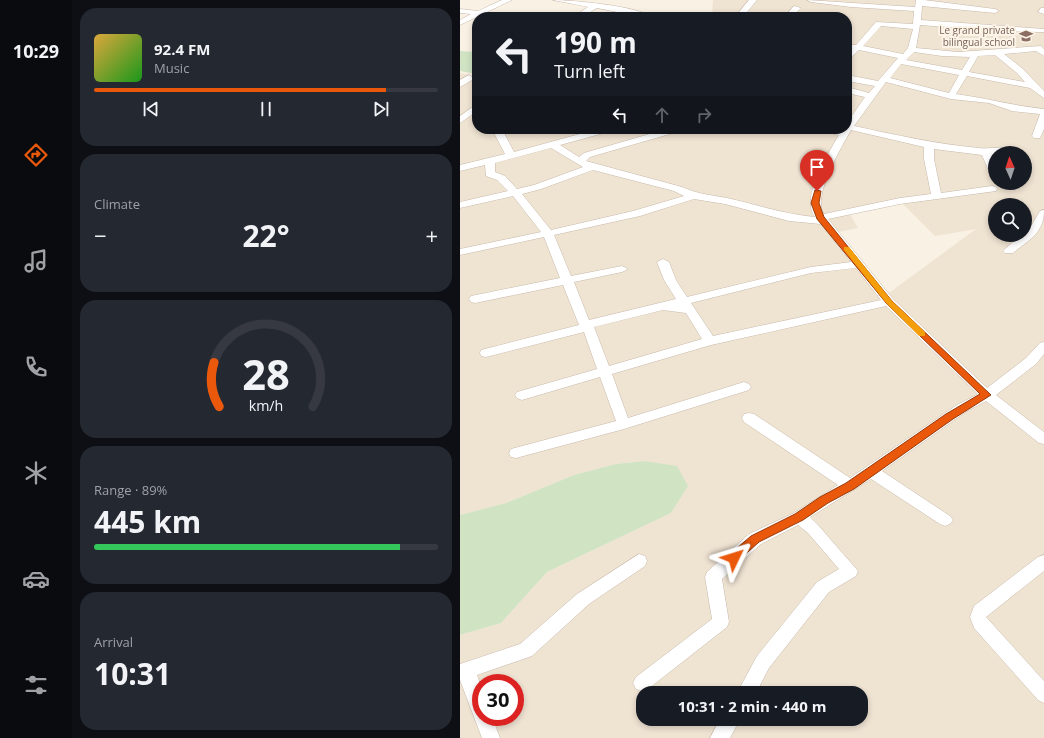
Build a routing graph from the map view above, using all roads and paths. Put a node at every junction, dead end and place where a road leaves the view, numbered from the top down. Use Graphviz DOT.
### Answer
graph roads {
  1 [pos="508,0"];
  2 [pos="557,0"];
  3 [pos="606,0"];
  4 [pos="753,0"];
  5 [pos="811,0"];
  6 [pos="919,4"];
  7 [pos="594,7"];
  8 [pos="797,8"];
  9 [pos="460,10"];
  10 [pos="995,11"];
  11 [pos="473,12"];
  12 [pos="481,12"];
  13 [pos="585,12"];
  14 [pos="632,12"];
  15 [pos="743,12"];
  16 [pos="793,12"];
  17 [pos="472,17"];
  18 [pos="460,23"];
  19 [pos="917,24"];
  20 [pos="1041,30"];
  21 [pos="1038,39"];
  22 [pos="852,47"];
  23 [pos="856,48"];
  24 [pos="1038,48"];
  25 [pos="996,52"];
  26 [pos="852,53"];
  27 [pos="976,53"];
  28 [pos="1044,54"];
  29 [pos="905,55"];
  30 [pos="965,73"];
  31 [pos="469,78"];
  32 [pos="852,79"];
  33 [pos="882,82"];
  34 [pos="460,84"];
  35 [pos="1033,86"];
  36 [pos="852,91"];
  37 [pos="1044,94"];
  38 [pos="870,96"];
  39 [pos="951,96"];
  40 [pos="472,111"];
  41 [pos="1044,114"];
  42 [pos="460,120"];
  43 [pos="852,122"];
  44 [pos="852,131"];
  45 [pos="500,134"];
  46 [pos="573,134"];
  47 [pos="590,134"];
  48 [pos="648,134"];
  49 [pos="844,134"];
  50 [pos="1037,136"];
  51 [pos="576,138"];
  52 [pos="553,145"];
  53 [pos="929,145"];
  54 [pos="986,152"];
  55 [pos="511,156"];
  56 [pos="988,157"];
  57 [pos="490,162"];
  58 [pos="580,162"];
  59 [pos="592,167"];
  60 [pos="460,168"];
  61 [pos="988,190"];
  62 [pos="515,192"];
  63 [pos="693,196"];
  64 [pos="937,196"];
  65 [pos="460,205"];
  66 [pos="1044,213"];
  67 [pos="822,219"];
  68 [pos="1039,232"];
  69 [pos="548,233"];
  70 [pos="1009,251"];
  71 [pos="460,252"];
  72 [pos="662,262"];
  73 [pos="859,264"];
  74 [pos="622,269"];
  75 [pos="568,279"];
  76 [pos="475,299"];
  77 [pos="890,302"];
  78 [pos="688,305"];
  79 [pos="587,326"];
  80 [pos="710,341"];
  81 [pos="1044,346"];
  82 [pos="486,353"];
  83 [pos="604,372"];
  84 [pos="744,387"];
  85 [pos="522,395"];
  86 [pos="987,395"];
  87 [pos="749,418"];
  88 [pos="624,424"];
  89 [pos="1044,439"];
  90 [pos="516,453"];
  91 [pos="870,471"];
  92 [pos="850,486"];
  93 [pos="799,517"];
  94 [pos="945,520"];
  95 [pos="639,561"];
  96 [pos="1044,562"];
  97 [pos="463,671"];
  98 [pos="642,683"];
  99 [pos="750,686"];
  100 [pos="472,691"];
  101 [pos="1044,694"];
  102 [pos="486,726"];
  103 [pos="727,726"];
  104 [pos="491,738"];
  105 [pos="719,738"];
  1 -- 12 [label="street"];
  2 -- 7 [label="street"];
  3 -- 7 [label="street"];
  4 -- 15 [label="street"];
  5 -- 6 [label="street"];
  6 -- 10 [label="street"];
  6 -- 19 [label="street"];
  7 -- 13 [label="street"];
  7 -- 14 [label="street"];
  8 -- 16 [label="street"];
  9 -- 11 [label="street"];
  17 -- 18 [label="street"];
  19 -- 20 [label="street"];
  19 -- 23 [label="street"];
  19 -- 29 [label="street"];
  21 -- 24 [label="street"];
  22 -- 23 [label="street"];
  23 -- 26 [label="street"];
  23 -- 29 [label="street"];
  24 -- 25 [label="street"];
  24 -- 28 [label="street"];
  25 -- 27 [label="street"];
  25 -- 35 [label="street"];
  27 -- 29 [label="street"];
  27 -- 30 [label="street"];
  29 -- 30 [label="street"];
  29 -- 33 [label="street"];
  30 -- 35 [label="street"];
  30 -- 39 [label="street"];
  31 -- 34 [label="street"];
  32 -- 33 [label="street"];
  33 -- 38 [label="street"];
  33 -- 39 [label="street"];
  35 -- 37 [label="street"];
  36 -- 38 [label="street"];
  38 -- 43 [label="street"];
  39 -- 41 [label="street"];
  40 -- 42 [label="street"];
  41 -- 50 [label="street"];
  44 -- 53 [label="street"];
  45 -- 55 [label="street"];
  46 -- 51 [label="street"];
  47 -- 51 [label="street"];
  48 -- 58 [label="street"];
  49 -- 67 [label="street"];
  51 -- 52 [label="street"];
  52 -- 55 [label="street"];
  52 -- 58 [label="street"];
  53 -- 54 [label="street"];
  53 -- 64 [label="street"];
  54 -- 56 [label="street"];
  55 -- 57 [label="street"];
  57 -- 60 [label="street"];
  57 -- 62 [label="street"];
  58 -- 59 [label="street"];
  59 -- 62 [label="street"];
  59 -- 63 [label="street"];
  61 -- 64 [label="street"];
  62 -- 65 [label="street"];
  62 -- 69 [label="street"];
  63 -- 67 [label="street"];
  63 -- 69 [label="street"];
  64 -- 67 [label="street"];
  66 -- 68 [label="street"];
  67 -- 73 [label="street"];
  68 -- 70 [label="street"];
  69 -- 71 [label="street"];
  69 -- 75 [label="street"];
  72 -- 78 [label="street"];
  73 -- 77 [label="street"];
  73 -- 78 [label="street"];
  74 -- 75 [label="street"];
  75 -- 76 [label="street"];
  75 -- 79 [label="street"];
  77 -- 80 [label="street"];
  77 -- 86 [label="street"];
  78 -- 79 [label="street"];
  78 -- 80 [label="street"];
  79 -- 82 [label="street"];
  79 -- 83 [label="street"];
  80 -- 83 [label="street"];
  81 -- 86 [label="street"];
  83 -- 85 [label="street"];
  83 -- 88 [label="street"];
  84 -- 88 [label="street"];
  86 -- 89 [label="street"];
  86 -- 91 [label="street"];
  87 -- 92 [label="street"];
  88 -- 90 [label="street"];
  91 -- 92 [label="street"];
  91 -- 94 [label="street"];
  92 -- 93 [label="street"];
  93 -- 98 [label="street"];
  93 -- 99 [label="street"];
  95 -- 97 [label="street"];
  96 -- 101 [label="street"];
  97 -- 100 [label="street"];
  102 -- 104 [label="street"];
  103 -- 105 [label="street"];
}
